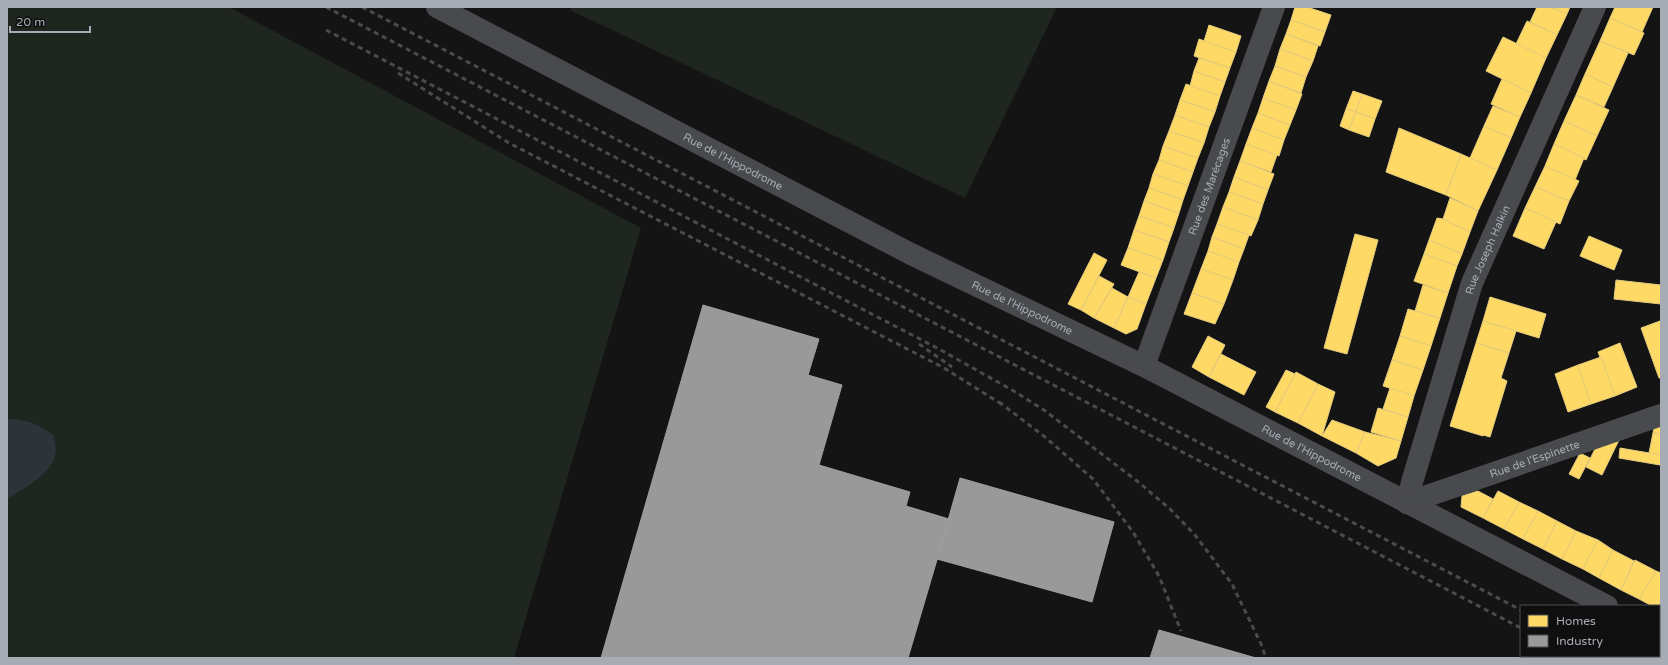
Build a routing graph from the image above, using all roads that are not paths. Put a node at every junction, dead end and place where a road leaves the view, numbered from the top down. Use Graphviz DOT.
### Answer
graph roads {
  1 [pos="437,7"];
  2 [pos="1274,7"];
  3 [pos="1595,7"];
  4 [pos="1144,366"];
  5 [pos="1661,414"];
  6 [pos="1407,503"];
  7 [pos="1605,605"];
  1 -- 4 [label="street, Rue de l'Hippodrome"];
  2 -- 4 [label="street, Rue des Marécages"];
  3 -- 6 [label="street, Rue Joseph Halkin"];
  4 -- 6 [label="street, Rue de l'Hippodrome"];
  5 -- 6 [label="street, Rue de l'Espinette"];
  6 -- 7 [label="street, Rue de l'Hippodrome"];
}
